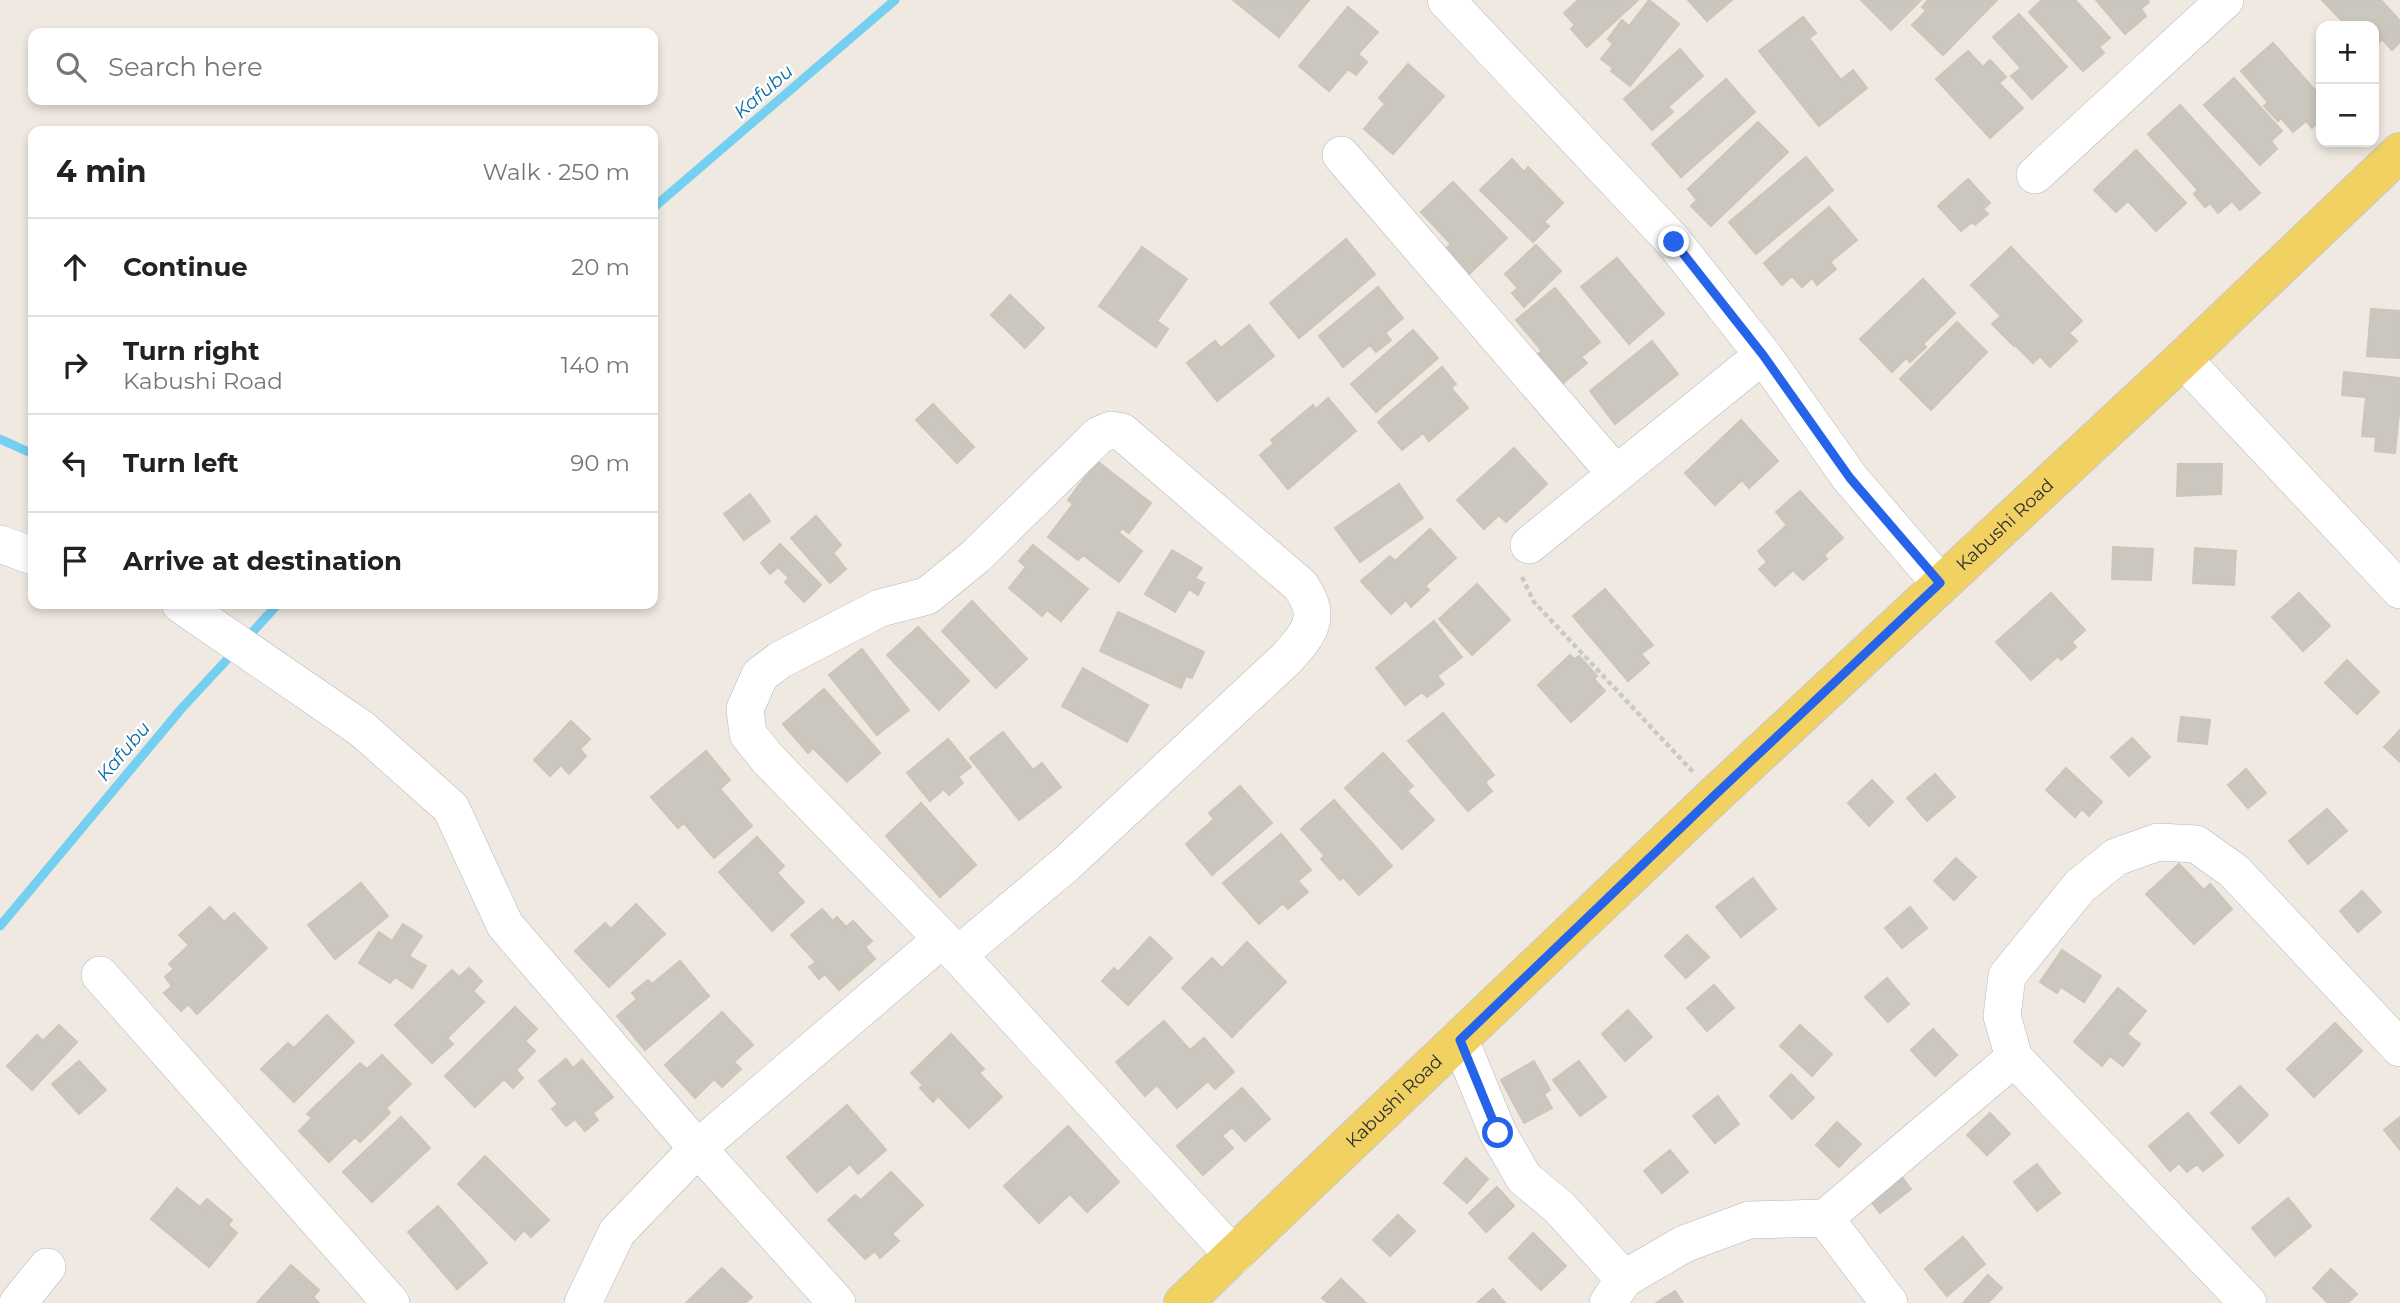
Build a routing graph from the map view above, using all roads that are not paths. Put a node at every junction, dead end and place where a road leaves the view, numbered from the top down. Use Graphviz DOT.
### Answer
graph roads {
  1 [pos="1446,0"];
  2 [pos="2225,0"];
  3 [pos="2400,152"];
  4 [pos="1341,155"];
  5 [pos="2035,175"];
  6 [pos="1763,355"];
  7 [pos="2183,359"];
  8 [pos="1616,474"];
  9 [pos="0,544"];
  10 [pos="1529,545"];
  11 [pos="28,554"];
  12 [pos="1940,583"];
  13 [pos="2400,590"];
  14 [pos="187,609"];
  15 [pos="950,947"];
  16 [pos="100,975"];
  17 [pos="1460,1040"];
  18 [pos="2400,1048"];
  19 [pos="2014,1058"];
  20 [pos="698,1148"];
  21 [pos="1825,1218"];
  22 [pos="1234,1256"];
  23 [pos="47,1267"];
  24 [pos="1616,1291"];
  25 [pos="18,1303"];
  26 [pos="391,1303"];
  27 [pos="583,1303"];
  28 [pos="837,1303"];
  29 [pos="1184,1303"];
  30 [pos="1889,1303"];
  31 [pos="2248,1303"];
  1 -- 6 [label="street"];
  2 -- 5 [label="street"];
  3 -- 7 [label="main road, Kabushi Road"];
  4 -- 8 [label="street"];
  6 -- 8 [label="street"];
  6 -- 12 [label="street"];
  7 -- 12 [label="main road, Kabushi Road"];
  7 -- 13 [label="street"];
  8 -- 10 [label="street"];
  9 -- 11 [label="street"];
  12 -- 17 [label="main road, Kabushi Road"];
  14 -- 20 [label="street"];
  15 -- 15 [label="street"];
  15 -- 20 [label="street"];
  15 -- 22 [label="street"];
  16 -- 26 [label="street"];
  17 -- 22 [label="main road, Kabushi Road"];
  17 -- 24 [label="street"];
  18 -- 19 [label="street"];
  19 -- 21 [label="street"];
  19 -- 31 [label="street"];
  20 -- 27 [label="street"];
  20 -- 28 [label="street"];
  21 -- 24 [label="street"];
  21 -- 30 [label="street"];
  22 -- 29 [label="main road, Kabushi Road"];
  23 -- 25 [label="street"];
}
